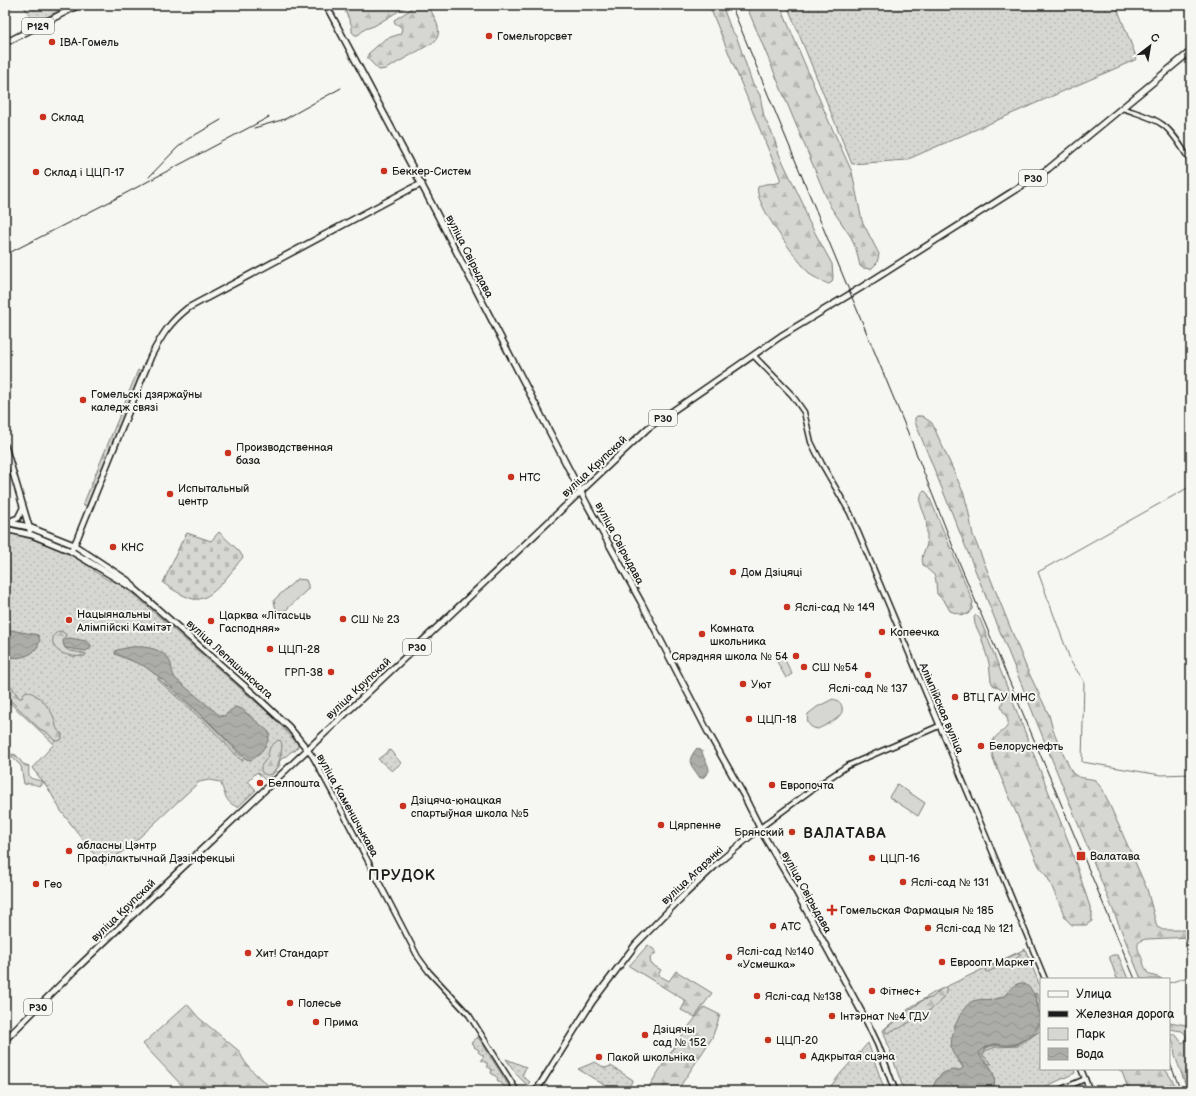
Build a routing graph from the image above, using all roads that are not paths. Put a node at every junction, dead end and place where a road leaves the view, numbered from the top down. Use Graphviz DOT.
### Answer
graph roads {
  1 [pos="79,5"];
  2 [pos="326,5"];
  3 [pos="5,43"];
  4 [pos="1191,51"];
  5 [pos="1122,108"];
  6 [pos="1191,162"];
  7 [pos="422,184"];
  8 [pos="754,356"];
  9 [pos="5,446"];
  10 [pos="581,492"];
  11 [pos="23,507"];
  12 [pos="6,523"];
  13 [pos="29,527"];
  14 [pos="5,529"];
  15 [pos="32,535"];
  16 [pos="74,545"];
  17 [pos="71,551"];
  18 [pos="135,589"];
  19 [pos="939,726"];
  20 [pos="307,749"];
  21 [pos="760,828"];
  22 [pos="1045,978"];
  23 [pos="5,1040"];
  24 [pos="1081,1070"];
  25 [pos="1085,1079"];
  26 [pos="516,1091"];
  27 [pos="536,1091"];
  28 [pos="895,1091"];
  29 [pos="1057,1091"];
  30 [pos="1090,1091"];
  1 -- 3 [label="main road, Р129"];
  2 -- 7 [label="main road, вуліца Свірыдава"];
  4 -- 5 [label="main road, Р30"];
  5 -- 6 [label="street"];
  5 -- 8 [label="main road, вуліца Крупскай / Р30"];
  7 -- 10 [label="main road, вуліца Свірыдава"];
  7 -- 16 [label="main road"];
  8 -- 10 [label="main road, вуліца Крупскай / Р30"];
  8 -- 19 [label="street, Алімпійская вуліца"];
  9 -- 11 [label="main road"];
  10 -- 20 [label="main road, вуліца Крупскай / Р30"];
  10 -- 21 [label="main road, вуліца Свірыдава"];
  11 -- 12 [label="main road"];
  11 -- 13 [label="main road"];
  12 -- 13 [label="main road, вуліца Лепяшынскага"];
  13 -- 15 [label="main road"];
  13 -- 16 [label="main road, вуліца Лепяшынскага"];
  14 -- 15 [label="main road, вуліца Лепяшынскага"];
  15 -- 17 [label="main road, вуліца Лепяшынскага"];
  16 -- 17 [label="main road"];
  16 -- 18 [label="main road, вуліца Лепяшынскага"];
  17 -- 18 [label="main road, вуліца Лепяшынскага"];
  18 -- 20 [label="main road, вуліца Лепяшынскага"];
  19 -- 21 [label="street, вуліца Агарэнкі"];
  19 -- 22 [label="street, Алімпійская вуліца"];
  20 -- 23 [label="main road, вуліца Крупскай / Р30"];
  20 -- 26 [label="street, вуліца Каменшчыкава"];
  21 -- 27 [label="main road, вуліца Агарэнкі"];
  21 -- 28 [label="main road, вуліца Свірыдава"];
  24 -- 25 [label="street"];
  25 -- 29 [label="street"];
  25 -- 30 [label="street"];
}
